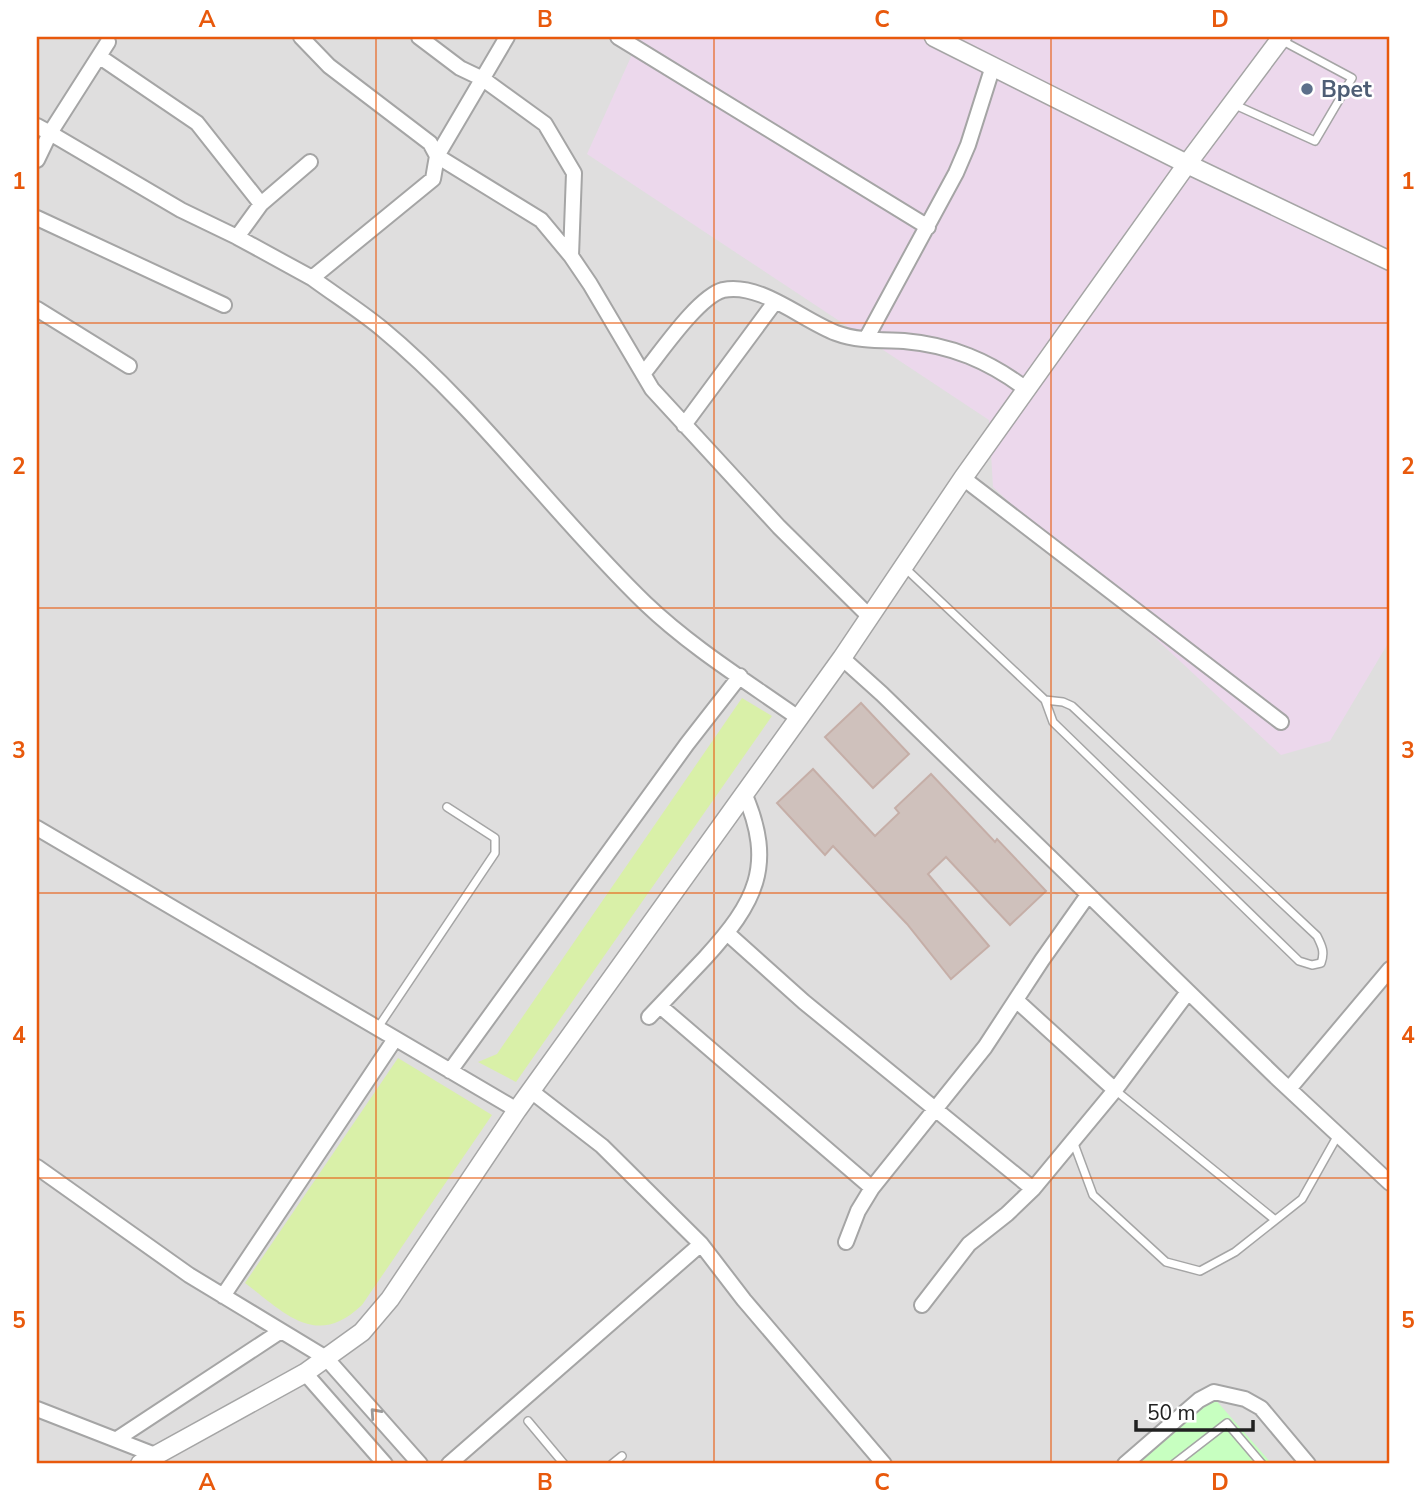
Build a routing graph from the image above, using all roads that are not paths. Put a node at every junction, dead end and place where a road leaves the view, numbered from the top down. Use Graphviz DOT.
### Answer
graph roads {
  1 [pos="301,37"];
  2 [pos="419,37"];
  3 [pos="507,37"];
  4 [pos="618,37"];
  5 [pos="934,37"];
  6 [pos="1281,38"];
  7 [pos="106,39"];
  8 [pos="100,57"];
  9 [pos="993,66"];
  10 [pos="483,79"];
  11 [pos="1232,104"];
  12 [pos="43,130"];
  13 [pos="437,156"];
  14 [pos="37,160"];
  15 [pos="310,162"];
  16 [pos="1187,164"];
  17 [pos="261,204"];
  18 [pos="37,218"];
  19 [pos="928,227"];
  20 [pos="237,237"];
  21 [pos="571,256"];
  22 [pos="1390,261"];
  23 [pos="312,278"];
  24 [pos="775,302"];
  25 [pos="224,305"];
  26 [pos="37,309"];
  27 [pos="866,339"];
  28 [pos="130,366"];
  29 [pos="643,374"];
  30 [pos="1026,389"];
  31 [pos="684,425"];
  32 [pos="963,478"];
  33 [pos="904,567"];
  34 [pos="870,617"];
  35 [pos="842,658"];
  36 [pos="740,676"];
  37 [pos="1045,700"];
  38 [pos="797,717"];
  39 [pos="1281,722"];
  40 [pos="744,793"];
  41 [pos="447,807"];
  42 [pos="37,828"];
  43 [pos="1088,895"];
  44 [pos="727,933"];
  45 [pos="1390,970"];
  46 [pos="1188,992"];
  47 [pos="1016,1000"];
  48 [pos="660,1006"];
  49 [pos="649,1017"];
  50 [pos="377,1029"];
  51 [pos="395,1039"];
  52 [pos="450,1071"];
  53 [pos="1289,1089"];
  54 [pos="1115,1090"];
  55 [pos="531,1091"];
  56 [pos="517,1110"];
  57 [pos="935,1111"];
  58 [pos="1338,1135"];
  59 [pos="1073,1140"];
  60 [pos="37,1167"];
  61 [pos="1390,1183"];
  62 [pos="872,1188"];
  63 [pos="1032,1189"];
  64 [pos="1274,1219"];
  65 [pos="846,1242"];
  66 [pos="701,1244"];
  67 [pos="223,1296"];
  68 [pos="922,1304"];
  69 [pos="281,1331"];
  70 [pos="326,1358"];
  71 [pos="305,1373"];
  72 [pos="37,1409"];
  73 [pos="528,1421"];
  74 [pos="117,1439"];
  75 [pos="622,1456"];
  76 [pos="147,1459"];
  77 [pos="385,1464"];
  78 [pos="420,1464"];
  79 [pos="449,1464"];
  80 [pos="564,1464"];
  81 [pos="612,1464"];
  82 [pos="884,1464"];
  83 [pos="1125,1464"];
  84 [pos="1174,1464"];
  85 [pos="1262,1464"];
  86 [pos="1308,1464"];
  1 -- 13 [label="street"];
  2 -- 10 [label="street"];
  3 -- 10 [label="street"];
  4 -- 19 [label="street"];
  5 -- 9 [label="street"];
  6 -- 11 [label="street"];
  6 -- 11 [label="lane"];
  7 -- 8 [label="street"];
  8 -- 12 [label="street"];
  8 -- 17 [label="street"];
  9 -- 16 [label="street"];
  9 -- 19 [label="street"];
  10 -- 13 [label="street"];
  10 -- 21 [label="street"];
  11 -- 16 [label="street"];
  12 -- 14 [label="street"];
  12 -- 20 [label="street"];
  13 -- 21 [label="street"];
  13 -- 23 [label="street"];
  15 -- 17 [label="street"];
  16 -- 22 [label="street"];
  16 -- 30 [label="street"];
  17 -- 20 [label="street"];
  18 -- 25 [label="street"];
  19 -- 27 [label="street"];
  20 -- 23 [label="street"];
  21 -- 29 [label="street"];
  23 -- 36 [label="street"];
  24 -- 27 [label="street"];
  24 -- 29 [label="street"];
  24 -- 31 [label="street"];
  26 -- 28 [label="street"];
  27 -- 30 [label="street"];
  29 -- 31 [label="street"];
  30 -- 32 [label="street"];
  31 -- 34 [label="street"];
  32 -- 33 [label="street"];
  32 -- 39 [label="street"];
  33 -- 34 [label="street"];
  33 -- 37 [label="lane"];
  34 -- 35 [label="street"];
  35 -- 38 [label="street"];
  35 -- 43 [label="street"];
  36 -- 38 [label="street"];
  36 -- 52 [label="street"];
  37 -- 37 [label="lane"];
  38 -- 40 [label="street"];
  40 -- 44 [label="street"];
  40 -- 55 [label="street"];
  41 -- 50 [label="lane"];
  42 -- 50 [label="street"];
  43 -- 46 [label="street"];
  43 -- 47 [label="street"];
  44 -- 48 [label="street"];
  44 -- 57 [label="street"];
  45 -- 53 [label="street"];
  46 -- 53 [label="street"];
  46 -- 54 [label="street"];
  47 -- 54 [label="street"];
  47 -- 57 [label="street"];
  48 -- 49 [label="street"];
  48 -- 62 [label="street"];
  50 -- 51 [label="street"];
  51 -- 52 [label="street"];
  51 -- 67 [label="street"];
  52 -- 56 [label="street"];
  53 -- 58 [label="street"];
  54 -- 59 [label="street"];
  54 -- 64 [label="lane"];
  55 -- 56 [label="street"];
  55 -- 66 [label="street"];
  56 -- 70 [label="street"];
  57 -- 62 [label="street"];
  57 -- 63 [label="street"];
  58 -- 61 [label="street"];
  58 -- 64 [label="lane"];
  59 -- 63 [label="street"];
  59 -- 64 [label="lane"];
  60 -- 67 [label="street"];
  62 -- 65 [label="street"];
  63 -- 68 [label="street"];
  66 -- 79 [label="street"];
  66 -- 82 [label="street"];
  67 -- 69 [label="street"];
  69 -- 70 [label="street"];
  69 -- 74 [label="street"];
  70 -- 71 [label="street"];
  78 -- 70 [label="street, one-way"];
  71 -- 76 [label="street"];
  71 -- 77 [label="street"];
  72 -- 74 [label="street"];
  73 -- 80 [label="lane"];
  74 -- 76 [label="street"];
  75 -- 81 [label="lane"];
  83 -- 86 [label="street"];
  84 -- 85 [label="lane"];
}
